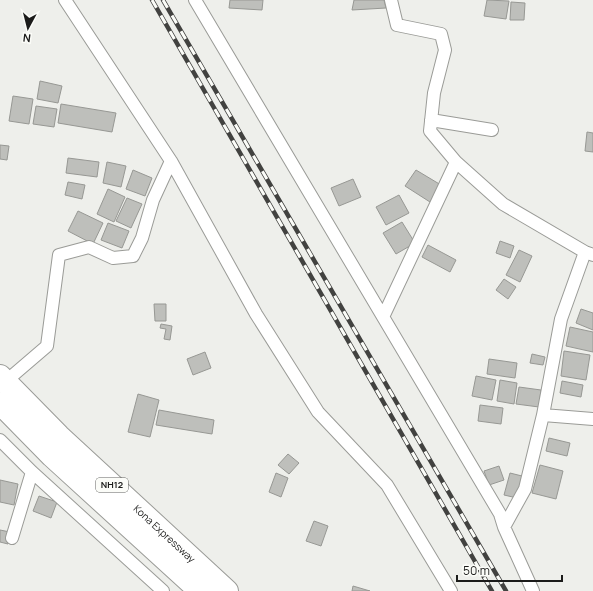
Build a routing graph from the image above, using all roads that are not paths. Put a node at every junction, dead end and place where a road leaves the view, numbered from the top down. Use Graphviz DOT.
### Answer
graph roads {
  1 [pos="65,0"];
  2 [pos="195,0"];
  3 [pos="391,0"];
  4 [pos="431,120"];
  5 [pos="492,130"];
  6 [pos="171,161"];
  7 [pos="456,162"];
  8 [pos="589,254"];
  9 [pos="382,317"];
  10 [pos="2,387"];
  11 [pos="543,415"];
  12 [pos="593,419"];
  13 [pos="0,440"];
  14 [pos="32,472"];
  15 [pos="504,527"];
  16 [pos="12,538"];
  17 [pos="163,591"];
  18 [pos="200,591"];
  19 [pos="227,591"];
  20 [pos="451,591"];
  21 [pos="533,591"];
  1 -- 6 [label="street"];
  2 -- 9 [label="street"];
  3 -- 4 [label="street"];
  4 -- 5 [label="street"];
  4 -- 7 [label="street"];
  6 -- 10 [label="street"];
  6 -- 20 [label="street"];
  7 -- 8 [label="street"];
  7 -- 9 [label="street"];
  8 -- 11 [label="street"];
  9 -- 15 [label="street"];
  10 -- 18 [label="highway, Kona Expressway / NH12"];
  10 -- 19 [label="highway, Kona Expressway / NH12"];
  11 -- 12 [label="street"];
  11 -- 15 [label="street"];
  13 -- 14 [label="street"];
  14 -- 16 [label="street"];
  14 -- 17 [label="street"];
  15 -- 21 [label="street"];
}
